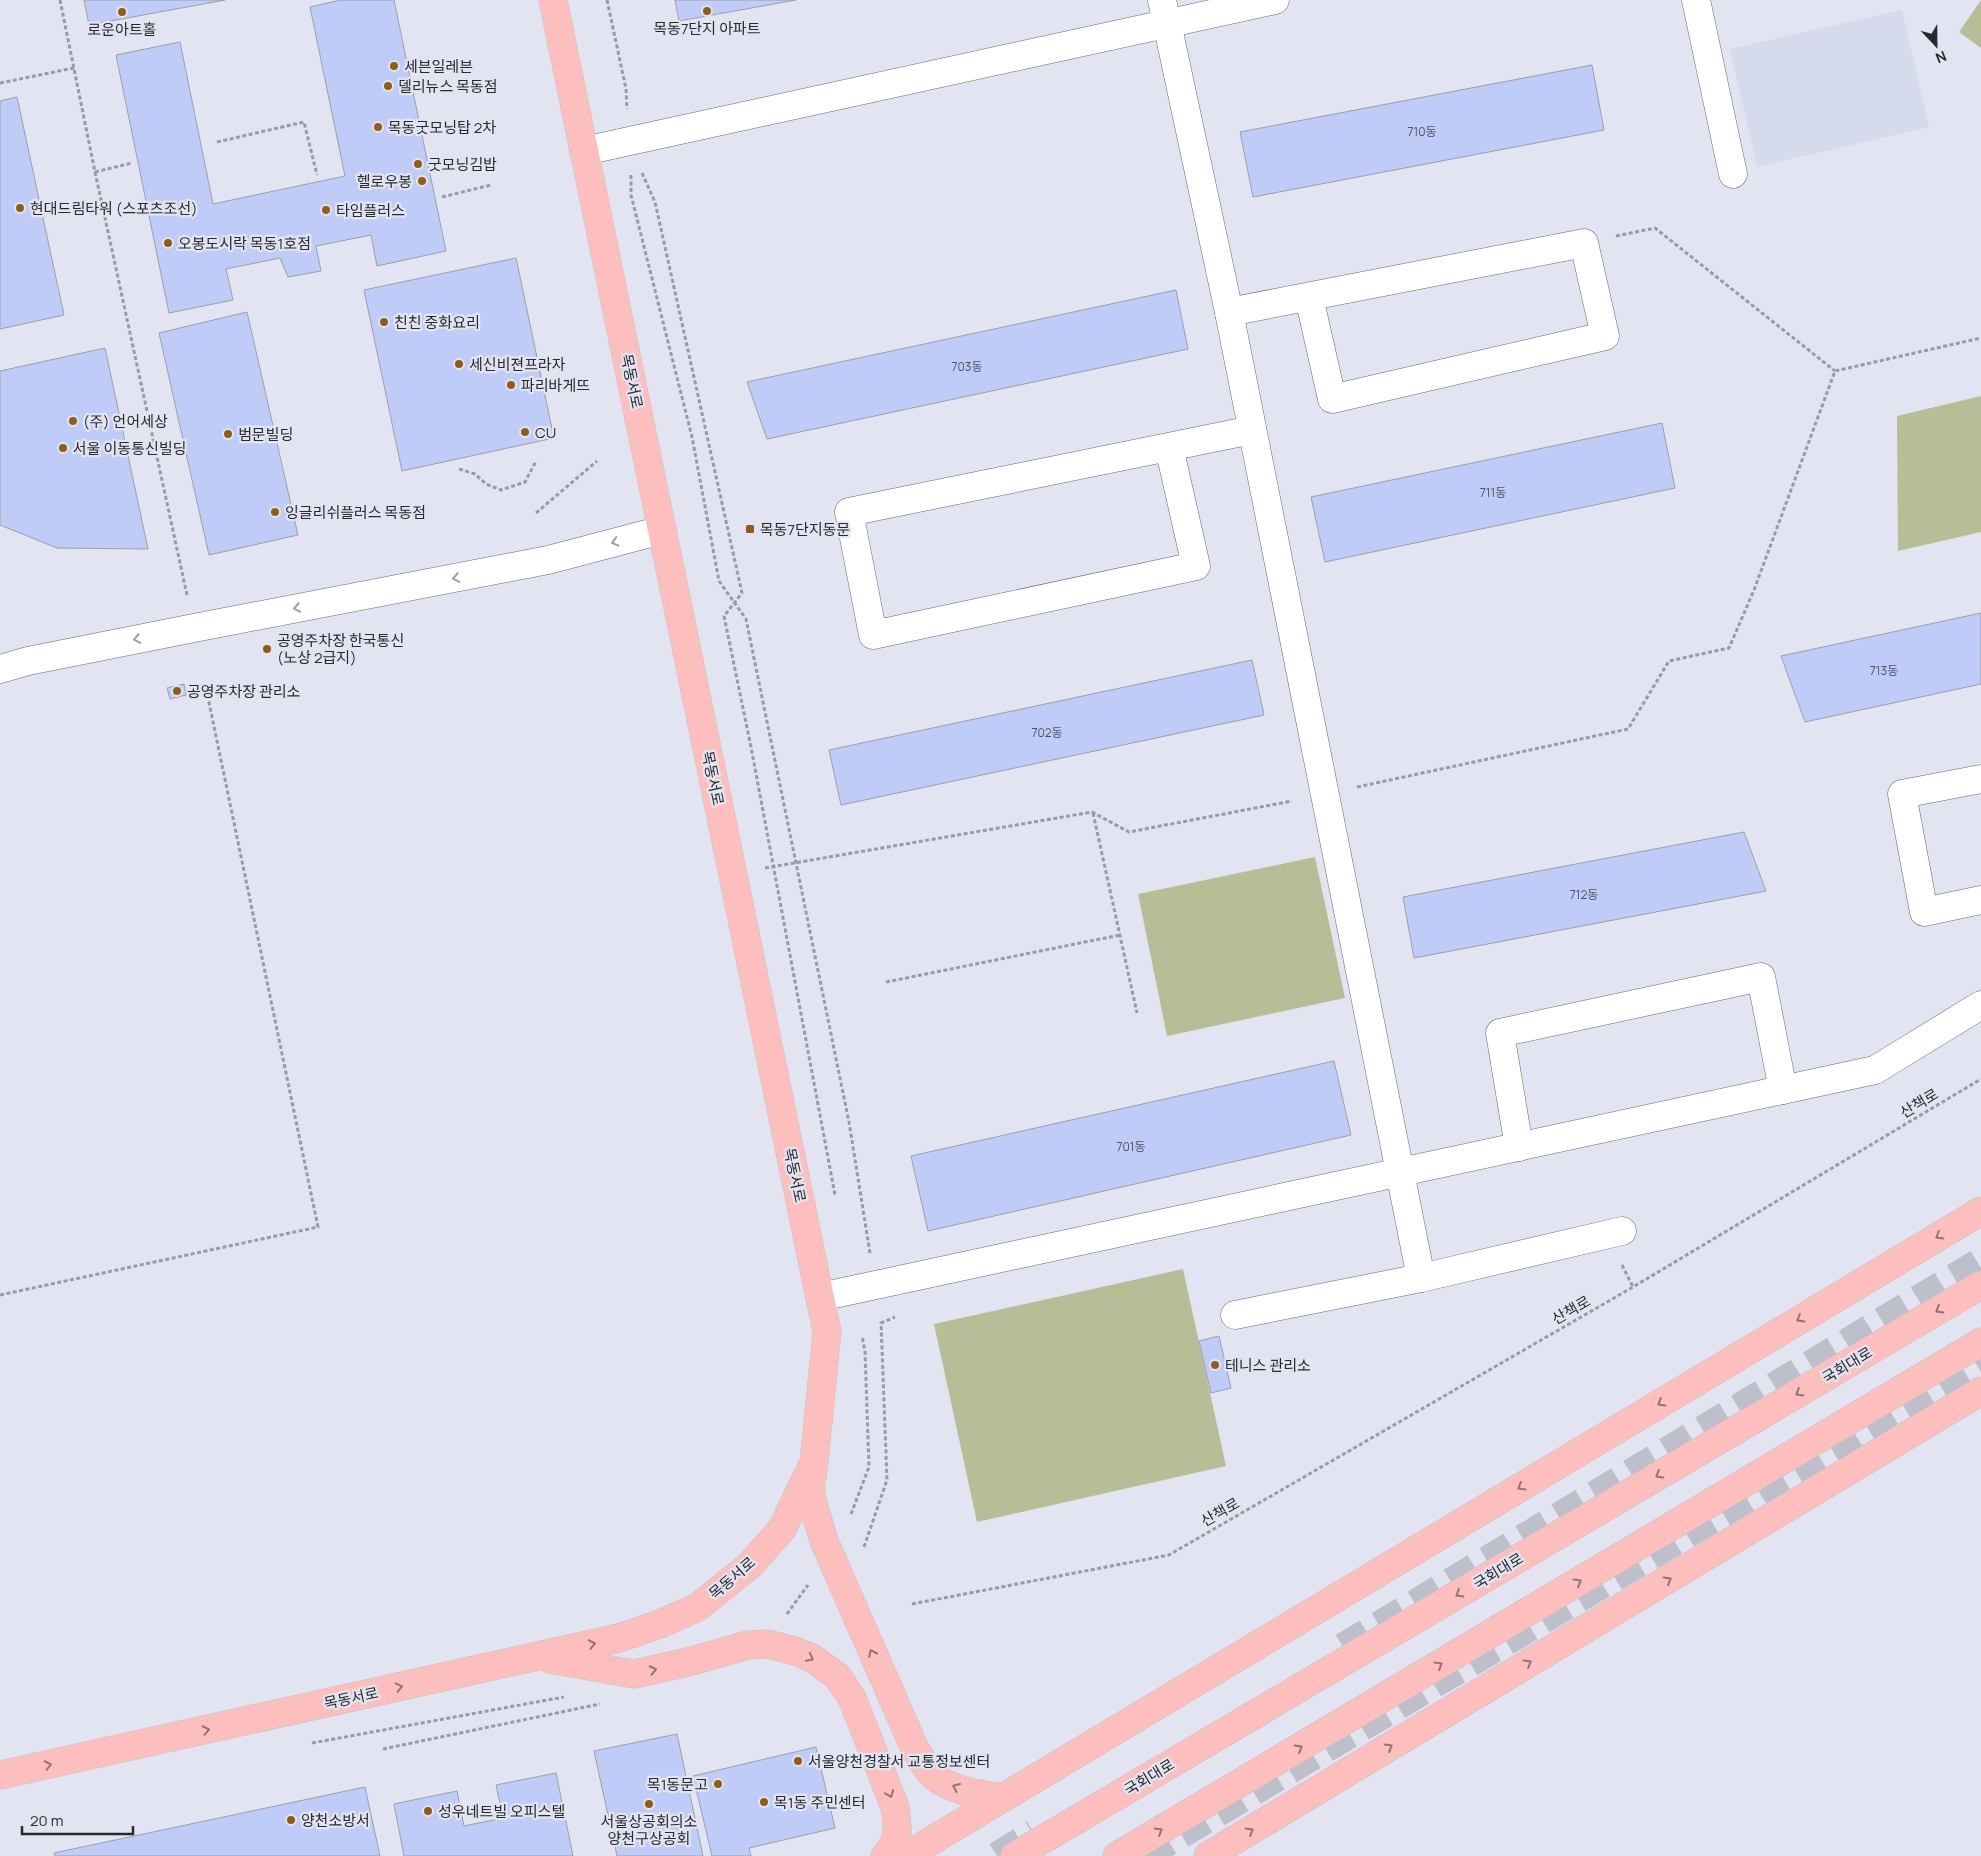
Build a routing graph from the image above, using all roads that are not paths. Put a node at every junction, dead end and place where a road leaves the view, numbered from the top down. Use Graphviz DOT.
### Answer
graph roads {
  1 [pos="553,0"];
  2 [pos="1275,0"];
  3 [pos="1696,0"];
  4 [pos="1165,12"];
  5 [pos="584,151"];
  6 [pos="1733,174"];
  7 [pos="1309,296"];
  8 [pos="1229,312"];
  9 [pos="1252,430"];
  10 [pos="1169,447"];
  11 [pos="662,530"];
  12 [pos="0,668"];
  13 [pos="1981,780"];
  14 [pos="1981,900"];
  15 [pos="1981,1004"];
  16 [pos="1783,1090"];
  17 [pos="1519,1147"];
  18 [pos="1400,1172"];
  19 [pos="1981,1211"];
  20 [pos="1622,1231"];
  21 [pos="1421,1278"];
  22 [pos="1981,1285"];
  23 [pos="820,1297"];
  24 [pos="1235,1315"];
  25 [pos="1981,1342"];
  26 [pos="1981,1391"];
  27 [pos="814,1462"];
  28 [pos="536,1657"];
  29 [pos="0,1775"];
  30 [pos="1003,1798"];
  31 [pos="885,1856"];
  32 [pos="906,1856"];
  33 [pos="1015,1856"];
  34 [pos="1118,1856"];
  35 [pos="1208,1856"];
  1 -- 5 [label="main road, 목동서로"];
  2 -- 4 [label="street"];
  3 -- 6 [label="street"];
  4 -- 5 [label="street"];
  4 -- 8 [label="street"];
  5 -- 11 [label="main road, 목동서로"];
  7 -- 7 [label="street"];
  7 -- 8 [label="street"];
  8 -- 9 [label="street"];
  9 -- 10 [label="street"];
  9 -- 18 [label="street"];
  10 -- 10 [label="street"];
  11 -- 12 [label="street, one-way"];
  11 -- 23 [label="main road, 목동서로"];
  13 -- 14 [label="street"];
  15 -- 16 [label="street"];
  16 -- 17 [label="street"];
  16 -- 17 [label="street"];
  17 -- 18 [label="street"];
  18 -- 21 [label="street"];
  18 -- 23 [label="street"];
  19 -- 30 [label="main road, one-way"];
  20 -- 21 [label="street"];
  21 -- 24 [label="street"];
  22 -- 33 [label="main road, 국회대로, one-way"];
  23 -- 27 [label="main road, 목동서로"];
  34 -- 25 [label="main road, one-way"];
  35 -- 26 [label="main road, one-way"];
  28 -- 27 [label="main road, 목동서로, one-way"];
  30 -- 27 [label="main road, one-way"];
  29 -- 28 [label="main road, 목동서로, one-way"];
  28 -- 31 [label="main road, one-way"];
  30 -- 32 [label="main road"];
}
